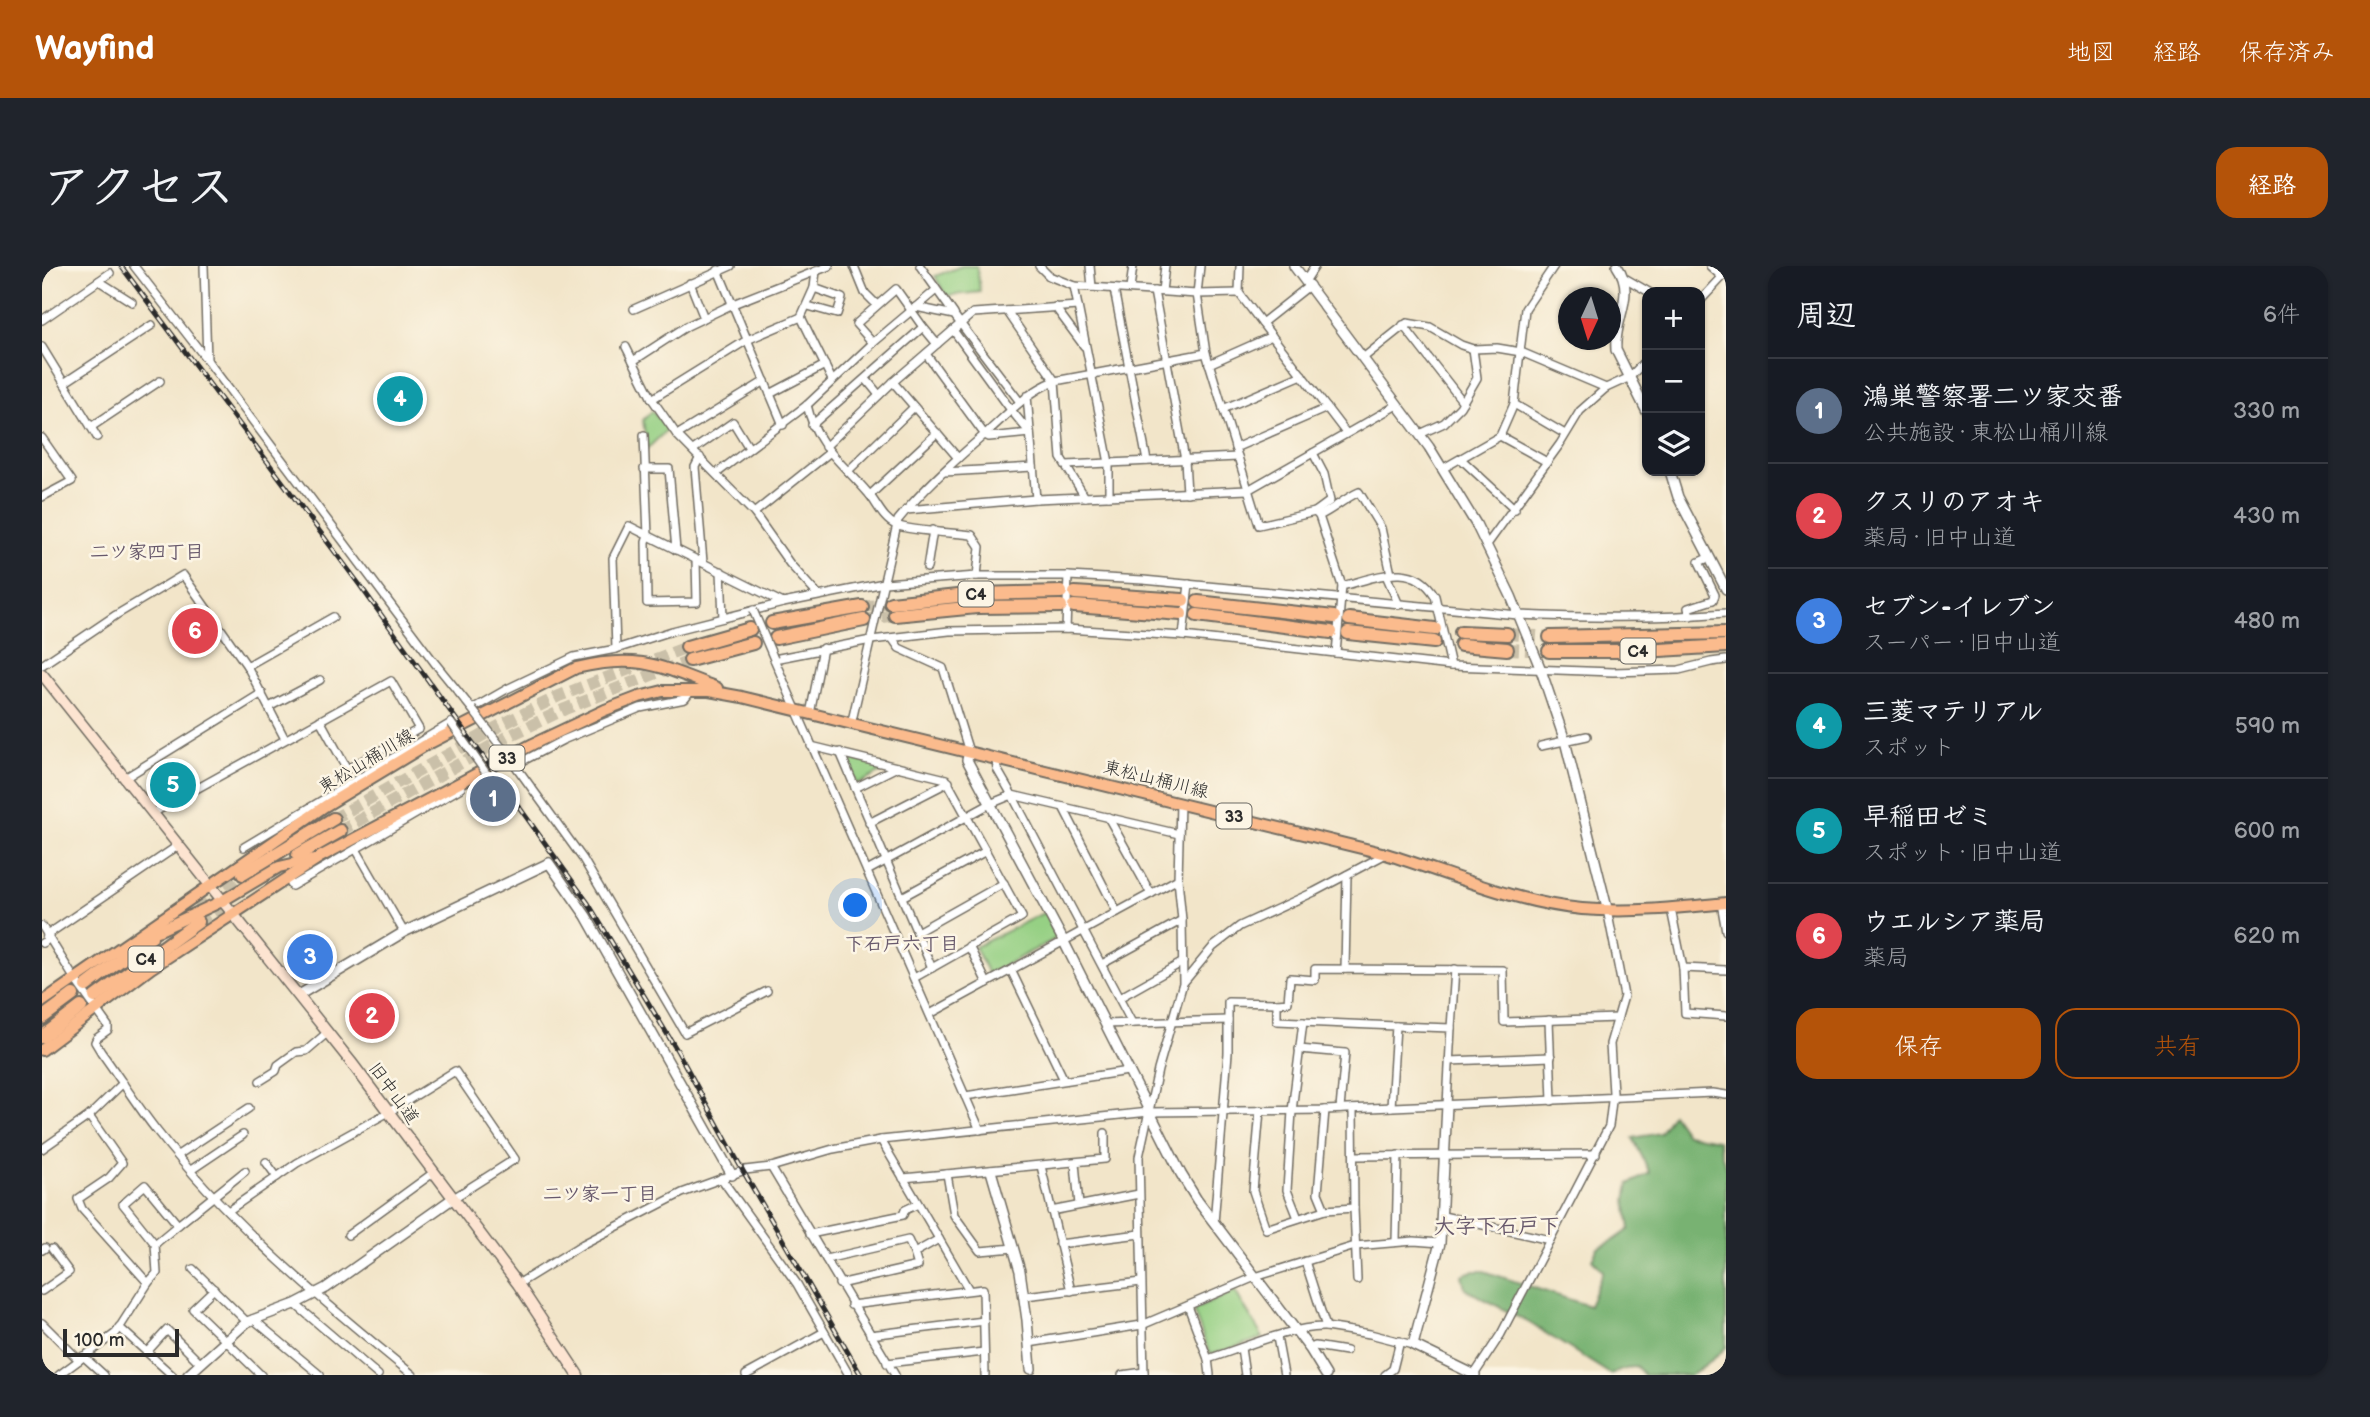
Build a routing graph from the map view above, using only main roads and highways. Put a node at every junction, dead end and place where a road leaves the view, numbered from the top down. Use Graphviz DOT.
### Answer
graph roads {
  1 [pos="1061,592"];
  2 [pos="1075,593"];
  3 [pos="1198,602"];
  4 [pos="1060,606"];
  5 [pos="1074,606"];
  6 [pos="862,607"];
  7 [pos="1197,615"];
  8 [pos="1334,617"];
  9 [pos="1349,619"];
  10 [pos="864,620"];
  11 [pos="772,623"];
  12 [pos="750,629"];
  13 [pos="1331,632"];
  14 [pos="1461,632"];
  15 [pos="1348,633"];
  16 [pos="1726,633"];
  17 [pos="1507,634"];
  18 [pos="1550,637"];
  19 [pos="776,638"];
  20 [pos="753,643"];
  21 [pos="1461,645"];
  22 [pos="1726,646"];
  23 [pos="687,647"];
  24 [pos="1507,649"];
  25 [pos="1549,651"];
  26 [pos="690,660"];
  27 [pos="42,674"];
  28 [pos="742,697"];
  29 [pos="333,819"];
  30 [pos="340,831"];
  31 [pos="298,855"];
  32 [pos="320,857"];
  33 [pos="243,874"];
  34 [pos="209,885"];
  35 [pos="222,901"];
  36 [pos="1724,903"];
  37 [pos="233,915"];
  38 [pos="198,922"];
  39 [pos="151,937"];
  40 [pos="132,938"];
  41 [pos="86,986"];
  42 [pos="73,995"];
  43 [pos="42,1002"];
  44 [pos="96,1003"];
  45 [pos="81,1007"];
  46 [pos="42,1018"];
  47 [pos="42,1037"];
  48 [pos="42,1050"];
  49 [pos="578,1375"];
  1 -- 4 [label="highway, C4"];
  2 -- 5 [label="highway"];
  3 -- 8 [label="highway"];
  6 -- 11 [label="highway"];
  7 -- 13 [label="highway"];
  9 -- 15 [label="highway"];
  10 -- 19 [label="highway"];
  12 -- 23 [label="highway"];
  14 -- 17 [label="highway"];
  16 -- 18 [label="highway, C4"];
  20 -- 26 [label="highway"];
  21 -- 24 [label="highway"];
  22 -- 25 [label="highway, C4"];
  27 -- 34 [label="main road, 旧中山道"];
  28 -- 32 [label="main road, 東松山桶川線 / 33"];
  28 -- 34 [label="main road, 東松山桶川線 / 33"];
  28 -- 36 [label="main road, 東松山桶川線 / 33"];
  29 -- 33 [label="highway"];
  30 -- 31 [label="highway"];
  32 -- 35 [label="main road, 33"];
  32 -- 37 [label="main road, 東松山桶川線 / 33"];
  34 -- 35 [label="main road, 旧中山道"];
  34 -- 40 [label="main road, 東松山桶川線 / 33"];
  35 -- 37 [label="main road, 旧中山道"];
  35 -- 40 [label="main road, 33"];
  37 -- 44 [label="main road, 東松山桶川線 / 33"];
  37 -- 49 [label="main road, 旧中山道"];
  38 -- 44 [label="highway, C4"];
  39 -- 41 [label="highway, C4"];
  40 -- 43 [label="main road, 東松山桶川線 / 33"];
  42 -- 46 [label="highway"];
  44 -- 48 [label="main road, 東松山桶川線 / 33"];
  45 -- 47 [label="highway"];
}
